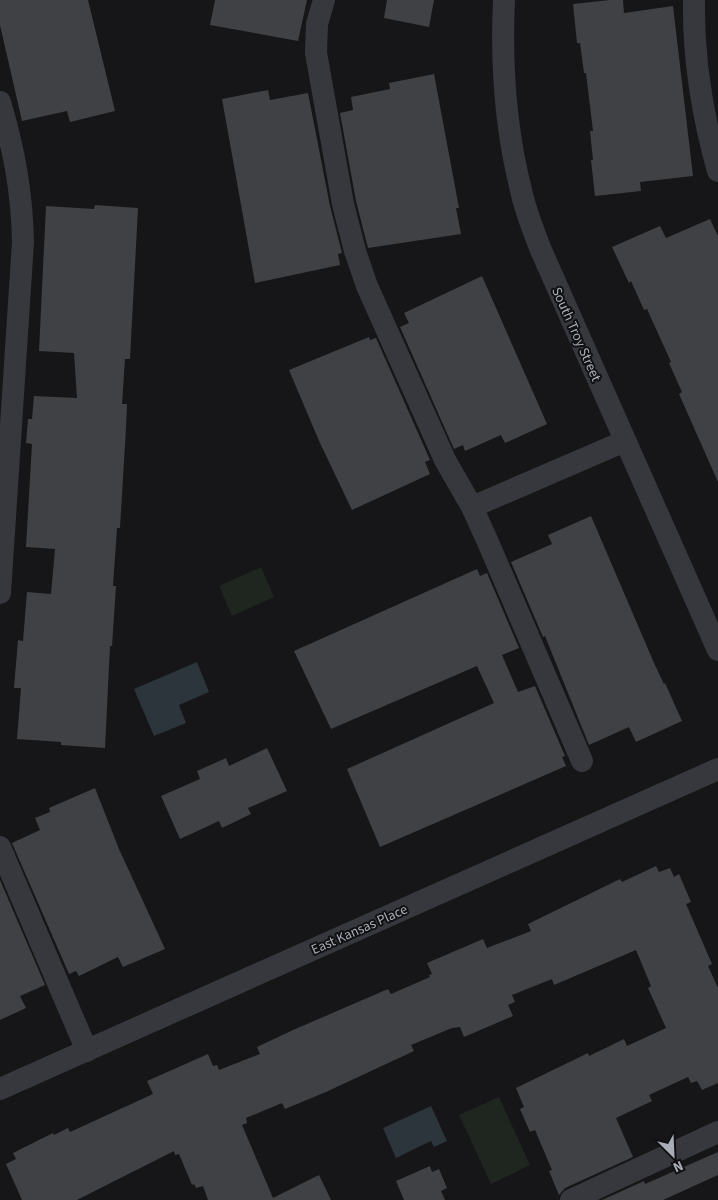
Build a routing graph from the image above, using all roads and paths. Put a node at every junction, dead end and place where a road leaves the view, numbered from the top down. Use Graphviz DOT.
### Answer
graph roads {
  1 [pos="324,0"];
  2 [pos="504,0"];
  3 [pos="694,0"];
  4 [pos="0,102"];
  5 [pos="718,171"];
  6 [pos="625,441"];
  7 [pos="472,507"];
  8 [pos="0,593"];
  9 [pos="718,650"];
  10 [pos="582,761"];
  11 [pos="718,769"];
  12 [pos="0,847"];
  13 [pos="87,1050"];
  14 [pos="0,1090"];
  15 [pos="718,1132"];
  16 [pos="571,1200"];
  1 -- 7 [label="street"];
  2 -- 6 [label="street, South Troy Street"];
  3 -- 5 [label="street"];
  4 -- 8 [label="street"];
  6 -- 7 [label="street"];
  6 -- 9 [label="street, South Troy Street"];
  7 -- 10 [label="street"];
  11 -- 13 [label="street, East Kansas Place"];
  12 -- 13 [label="street"];
  13 -- 14 [label="street, East Kansas Place"];
  15 -- 16 [label="street"];
}
